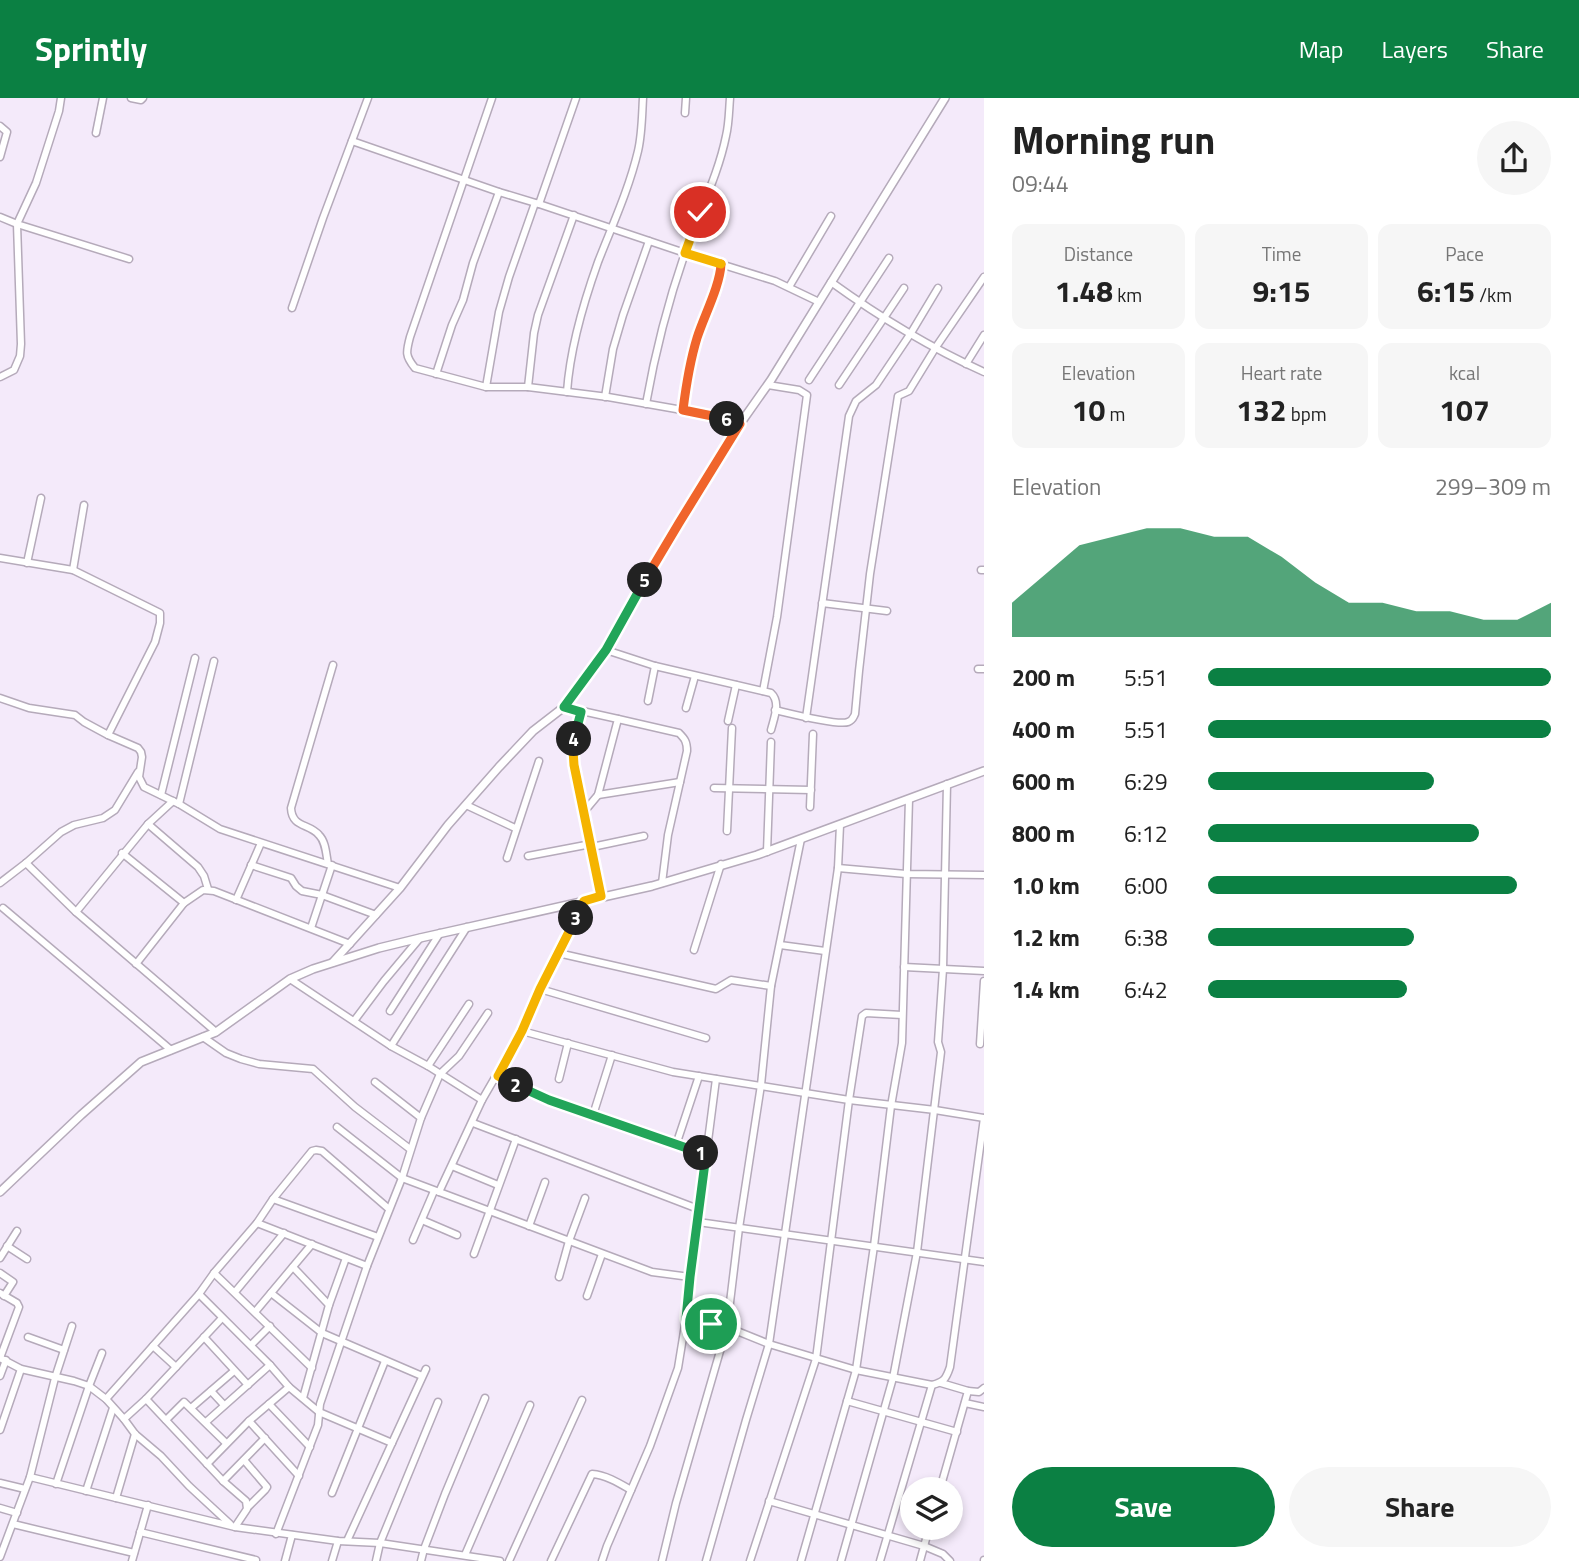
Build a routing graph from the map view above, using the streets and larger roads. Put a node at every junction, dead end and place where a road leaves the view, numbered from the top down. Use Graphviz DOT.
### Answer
graph roads {
  1 [pos="61,98"];
  2 [pos="103,98"];
  3 [pos="131,98"];
  4 [pos="143,98"];
  5 [pos="368,98"];
  6 [pos="492,98"];
  7 [pos="576,98"];
  8 [pos="643,98"];
  9 [pos="686,98"];
  10 [pos="730,98"];
  11 [pos="946,98"];
  12 [pos="685,113"];
  13 [pos="0,126"];
  14 [pos="96,133"];
  15 [pos="352,141"];
  16 [pos="0,157"];
  17 [pos="464,180"];
  18 [pos="499,192"];
  19 [pos="537,203"];
  20 [pos="574,215"];
  21 [pos="831,216"];
  22 [pos="0,217"];
  23 [pos="17,224"];
  24 [pos="612,228"];
  25 [pos="649,241"];
  26 [pos="685,253"];
  27 [pos="889,258"];
  28 [pos="129,259"];
  29 [pos="722,265"];
  30 [pos="984,277"];
  31 [pos="831,282"];
  32 [pos="789,287"];
  33 [pos="904,288"];
  34 [pos="938,288"];
  35 [pos="819,302"];
  36 [pos="860,303"];
  37 [pos="292,308"];
  38 [pos="884,318"];
  39 [pos="911,333"];
  40 [pos="984,335"];
  41 [pos="936,348"];
  42 [pos="966,363"];
  43 [pos="984,372"];
  44 [pos="436,374"];
  45 [pos="0,377"];
  46 [pos="809,380"];
  47 [pos="768,385"];
  48 [pos="839,385"];
  49 [pos="486,387"];
  50 [pos="528,387"];
  51 [pos="567,392"];
  52 [pos="605,397"];
  53 [pos="646,404"];
  54 [pos="683,410"];
  55 [pos="740,424"];
  56 [pos="41,498"];
  57 [pos="84,505"];
  58 [pos="0,558"];
  59 [pos="27,563"];
  60 [pos="73,570"];
  61 [pos="822,603"];
  62 [pos="866,609"];
  63 [pos="887,611"];
  64 [pos="606,650"];
  65 [pos="195,658"];
  66 [pos="214,661"];
  67 [pos="333,665"];
  68 [pos="655,666"];
  69 [pos="695,676"];
  70 [pos="736,685"];
  71 [pos="763,691"];
  72 [pos="0,698"];
  73 [pos="648,701"];
  74 [pos="564,707"];
  75 [pos="686,708"];
  76 [pos="775,710"];
  77 [pos="581,712"];
  78 [pos="806,718"];
  79 [pos="618,719"];
  80 [pos="728,720"];
  81 [pos="732,728"];
  82 [pos="771,730"];
  83 [pos="813,734"];
  84 [pos="108,735"];
  85 [pos="771,742"];
  86 [pos="539,761"];
  87 [pos="139,770"];
  88 [pos="984,771"];
  89 [pos="680,782"];
  90 [pos="947,784"];
  91 [pos="713,788"];
  92 [pos="730,788"];
  93 [pos="769,789"];
  94 [pos="811,790"];
  95 [pos="161,795"];
  96 [pos="598,795"];
  97 [pos="909,799"];
  98 [pos="176,803"];
  99 [pos="466,804"];
  100 [pos="810,807"];
  101 [pos="583,813"];
  102 [pos="148,824"];
  103 [pos="840,825"];
  104 [pos="515,828"];
  105 [pos="727,831"];
  106 [pos="644,836"];
  107 [pos="801,839"];
  108 [pos="261,843"];
  109 [pos="591,845"];
  110 [pos="767,852"];
  111 [pos="122,853"];
  112 [pos="528,856"];
  113 [pos="507,858"];
  114 [pos="26,863"];
  115 [pos="330,864"];
  116 [pos="721,864"];
  117 [pos="251,865"];
  118 [pos="838,868"];
  119 [pos="906,874"];
  120 [pos="944,874"];
  121 [pos="984,875"];
  122 [pos="0,883"];
  123 [pos="662,883"];
  124 [pos="400,888"];
  125 [pos="208,889"];
  126 [pos="322,895"];
  127 [pos="601,896"];
  128 [pos="236,900"];
  129 [pos="584,901"];
  130 [pos="184,903"];
  131 [pos="3,908"];
  132 [pos="76,912"];
  133 [pos="376,915"];
  134 [pos="467,927"];
  135 [pos="311,928"];
  136 [pos="440,933"];
  137 [pos="420,938"];
  138 [pos="350,944"];
  139 [pos="780,945"];
  140 [pos="694,950"];
  141 [pos="825,951"];
  142 [pos="558,953"];
  143 [pos="332,962"];
  144 [pos="136,964"];
  145 [pos="904,967"];
  146 [pos="943,969"];
  147 [pos="984,971"];
  148 [pos="290,979"];
  149 [pos="984,981"];
  150 [pos="771,986"];
  151 [pos="540,989"];
  152 [pos="469,1004"];
  153 [pos="390,1011"];
  154 [pos="488,1013"];
  155 [pos="902,1015"];
  156 [pos="354,1021"];
  157 [pos="522,1031"];
  158 [pos="216,1032"];
  159 [pos="203,1038"];
  160 [pos="706,1038"];
  161 [pos="568,1043"];
  162 [pos="980,1044"];
  163 [pos="391,1046"];
  164 [pos="171,1050"];
  165 [pos="612,1055"];
  166 [pos="428,1066"];
  167 [pos="440,1074"];
  168 [pos="498,1076"];
  169 [pos="699,1076"];
  170 [pos="558,1079"];
  171 [pos="716,1079"];
  172 [pos="375,1082"];
  173 [pos="761,1085"];
  174 [pos="806,1092"];
  175 [pos="482,1100"];
  176 [pos="849,1100"];
  177 [pos="891,1106"];
  178 [pos="935,1110"];
  179 [pos="593,1115"];
  180 [pos="421,1118"];
  181 [pos="984,1118"];
  182 [pos="472,1123"];
  183 [pos="337,1127"];
  184 [pos="516,1139"];
  185 [pos="676,1145"];
  186 [pos="411,1149"];
  187 [pos="706,1155"];
  188 [pos="452,1166"];
  189 [pos="402,1178"];
  190 [pos="545,1182"];
  191 [pos="498,1185"];
  192 [pos="436,1191"];
  193 [pos="0,1192"];
  194 [pos="585,1198"];
  195 [pos="273,1199"];
  196 [pos="389,1209"];
  197 [pos="488,1211"];
  198 [pos="699,1212"];
  199 [pos="422,1220"];
  200 [pos="698,1222"];
  201 [pos="257,1223"];
  202 [pos="528,1226"];
  203 [pos="738,1228"];
  204 [pos="17,1231"];
  205 [pos="284,1233"];
  206 [pos="786,1234"];
  207 [pos="457,1235"];
  208 [pos="378,1237"];
  209 [pos="413,1240"];
  210 [pos="569,1241"];
  211 [pos="831,1241"];
  212 [pos="312,1244"];
  213 [pos="8,1246"];
  214 [pos="874,1246"];
  215 [pos="917,1252"];
  216 [pos="474,1254"];
  217 [pos="603,1254"];
  218 [pos="0,1258"];
  219 [pos="346,1258"];
  220 [pos="27,1259"];
  221 [pos="964,1259"];
  222 [pos="984,1262"];
  223 [pos="367,1266"];
  224 [pos="293,1267"];
  225 [pos="0,1273"];
  226 [pos="214,1273"];
  227 [pos="559,1277"];
  228 [pos="690,1277"];
  229 [pos="235,1292"];
  230 [pos="271,1293"];
  231 [pos="199,1294"];
  232 [pos="2,1295"];
  233 [pos="587,1296"];
  234 [pos="329,1305"];
  235 [pos="255,1312"];
  236 [pos="222,1318"];
  237 [pos="686,1319"];
  238 [pos="72,1326"];
  239 [pos="270,1326"];
  240 [pos="727,1327"];
  241 [pos="322,1333"];
  242 [pos="28,1337"];
  243 [pos="204,1338"];
  244 [pos="341,1342"];
  245 [pos="769,1344"];
  246 [pos="251,1345"];
  247 [pos="153,1346"];
  248 [pos="64,1350"];
  249 [pos="102,1353"];
  250 [pos="2,1359"];
  251 [pos="816,1359"];
  252 [pos="386,1361"];
  253 [pos="270,1365"];
  254 [pos="176,1367"];
  255 [pos="312,1368"];
  256 [pos="21,1369"];
  257 [pos="856,1370"];
  258 [pos="234,1371"];
  259 [pos="0,1376"];
  260 [pos="55,1378"];
  261 [pos="894,1378"];
  262 [pos="941,1383"];
  263 [pos="248,1385"];
  264 [pos="932,1385"];
  265 [pos="89,1386"];
  266 [pos="289,1387"];
  267 [pos="984,1388"];
  268 [pos="211,1391"];
  269 [pos="968,1391"];
  270 [pos="303,1398"];
  271 [pos="485,1398"];
  272 [pos="106,1399"];
  273 [pos="146,1399"];
  274 [pos="582,1401"];
  275 [pos="847,1401"];
  276 [pos="438,1402"];
  277 [pos="965,1403"];
  278 [pos="269,1404"];
  279 [pos="224,1405"];
  280 [pos="530,1405"];
  281 [pos="984,1407"];
  282 [pos="113,1408"];
  283 [pos="191,1408"];
  284 [pos="884,1410"];
  285 [pos="319,1412"];
  286 [pos="124,1419"];
  287 [pos="166,1420"];
  288 [pos="249,1421"];
  289 [pos="921,1421"];
  290 [pos="206,1422"];
  291 [pos="0,1430"];
  292 [pos="358,1430"];
  293 [pos="957,1432"];
  294 [pos="135,1434"];
  295 [pos="265,1438"];
  296 [pos="226,1443"];
  297 [pos="392,1443"];
  298 [pos="310,1447"];
  299 [pos="244,1460"];
  300 [pos="207,1464"];
  301 [pos="299,1476"];
  302 [pos="30,1477"];
  303 [pos="944,1477"];
  304 [pos="223,1480"];
  305 [pos="0,1482"];
  306 [pos="56,1484"];
  307 [pos="25,1489"];
  308 [pos="86,1490"];
  309 [pos="631,1490"];
  310 [pos="332,1493"];
  311 [pos="116,1498"];
  312 [pos="769,1501"];
  313 [pos="148,1506"];
  314 [pos="248,1507"];
  315 [pos="0,1508"];
  316 [pos="17,1513"];
  317 [pos="815,1514"];
  318 [pos="13,1524"];
  319 [pos="851,1525"];
  320 [pos="233,1526"];
  321 [pos="140,1532"];
  322 [pos="276,1534"];
  323 [pos="292,1535"];
  324 [pos="888,1536"];
  325 [pos="926,1540"];
  326 [pos="338,1541"];
  327 [pos="347,1541"];
  328 [pos="380,1543"];
  329 [pos="924,1546"];
  330 [pos="424,1549"];
  331 [pos="134,1553"];
  332 [pos="465,1555"];
  333 [pos="0,1557"];
  334 [pos="256,1560"];
  335 [pos="132,1561"];
  336 [pos="285,1561"];
  337 [pos="332,1561"];
  338 [pos="376,1561"];
  339 [pos="421,1561"];
  340 [pos="500,1561"];
  341 [pos="509,1561"];
  342 [pos="551,1561"];
  343 [pos="602,1561"];
  344 [pos="662,1561"];
  345 [pos="706,1561"];
  346 [pos="750,1561"];
  347 [pos="801,1561"];
  348 [pos="841,1561"];
  349 [pos="880,1561"];
  350 [pos="920,1561"];
  351 [pos="950,1561"];
  1 -- 23 [label="street"];
  2 -- 14 [label="street"];
  3 -- 4 [label="street"];
  5 -- 15 [label="street"];
  6 -- 17 [label="street"];
  7 -- 19 [label="street"];
  8 -- 24 [label="street"];
  9 -- 12 [label="street"];
  10 -- 26 [label="street"];
  11 -- 31 [label="street"];
  13 -- 16 [label="street"];
  15 -- 17 [label="street"];
  15 -- 37 [label="street"];
  17 -- 18 [label="street"];
  17 -- 44 [label="street"];
  18 -- 19 [label="street"];
  18 -- 44 [label="street"];
  19 -- 20 [label="street"];
  19 -- 49 [label="street"];
  20 -- 24 [label="street"];
  20 -- 50 [label="street"];
  21 -- 32 [label="street"];
  22 -- 23 [label="street"];
  23 -- 28 [label="street"];
  23 -- 45 [label="street"];
  24 -- 25 [label="street"];
  24 -- 51 [label="street"];
  25 -- 26 [label="street"];
  25 -- 52 [label="street"];
  26 -- 29 [label="street"];
  26 -- 53 [label="street"];
  27 -- 36 [label="street"];
  29 -- 32 [label="street"];
  29 -- 54 [label="street"];
  30 -- 41 [label="street"];
  31 -- 35 [label="street"];
  31 -- 36 [label="street"];
  32 -- 35 [label="street"];
  33 -- 38 [label="street"];
  34 -- 39 [label="street"];
  35 -- 47 [label="street"];
  36 -- 38 [label="street"];
  36 -- 46 [label="street"];
  38 -- 39 [label="street"];
  38 -- 48 [label="street"];
  39 -- 41 [label="street"];
  39 -- 61 [label="street"];
  40 -- 42 [label="street"];
  41 -- 42 [label="street"];
  41 -- 62 [label="street"];
  42 -- 43 [label="street"];
  44 -- 49 [label="street"];
  47 -- 55 [label="street"];
  47 -- 71 [label="street"];
  49 -- 50 [label="street"];
  50 -- 51 [label="street"];
  51 -- 52 [label="street"];
  52 -- 53 [label="street"];
  53 -- 54 [label="street"];
  54 -- 55 [label="street"];
  55 -- 64 [label="street"];
  56 -- 59 [label="street"];
  57 -- 60 [label="street"];
  58 -- 59 [label="street"];
  59 -- 60 [label="street"];
  60 -- 84 [label="street"];
  61 -- 62 [label="street"];
  61 -- 78 [label="street"];
  62 -- 63 [label="street"];
  62 -- 78 [label="street"];
  64 -- 68 [label="street"];
  64 -- 74 [label="street"];
  65 -- 95 [label="street"];
  66 -- 98 [label="street"];
  67 -- 115 [label="street"];
  68 -- 69 [label="street"];
  68 -- 73 [label="street"];
  69 -- 70 [label="street"];
  69 -- 75 [label="street"];
  70 -- 71 [label="street"];
  70 -- 80 [label="street"];
  71 -- 76 [label="street"];
  72 -- 84 [label="street"];
  74 -- 77 [label="street"];
  74 -- 99 [label="street"];
  76 -- 78 [label="street"];
  76 -- 82 [label="street"];
  77 -- 79 [label="street"];
  77 -- 101 [label="street"];
  79 -- 89 [label="street"];
  79 -- 96 [label="street"];
  81 -- 92 [label="street"];
  83 -- 94 [label="street"];
  84 -- 87 [label="street"];
  85 -- 93 [label="street"];
  86 -- 104 [label="street"];
  87 -- 95 [label="street"];
  87 -- 114 [label="street"];
  88 -- 90 [label="street"];
  89 -- 96 [label="street"];
  89 -- 123 [label="street"];
  90 -- 97 [label="street"];
  90 -- 120 [label="street"];
  91 -- 92 [label="street"];
  92 -- 93 [label="street"];
  92 -- 105 [label="street"];
  93 -- 94 [label="street"];
  93 -- 110 [label="street"];
  94 -- 100 [label="street"];
  95 -- 98 [label="street"];
  96 -- 101 [label="street"];
  97 -- 103 [label="street"];
  97 -- 119 [label="street"];
  98 -- 102 [label="street"];
  98 -- 108 [label="street"];
  99 -- 104 [label="street"];
  99 -- 124 [label="street"];
  101 -- 109 [label="street"];
  102 -- 111 [label="street"];
  102 -- 125 [label="street"];
  103 -- 107 [label="street"];
  103 -- 118 [label="street"];
  104 -- 113 [label="street"];
  106 -- 109 [label="street"];
  107 -- 110 [label="street"];
  107 -- 139 [label="street"];
  108 -- 115 [label="street"];
  108 -- 117 [label="street"];
  109 -- 112 [label="street"];
  109 -- 127 [label="street"];
  110 -- 116 [label="street"];
  111 -- 130 [label="street"];
  111 -- 132 [label="street"];
  114 -- 122 [label="street"];
  114 -- 132 [label="street"];
  115 -- 124 [label="street"];
  115 -- 126 [label="street"];
  116 -- 123 [label="street"];
  116 -- 140 [label="street"];
  117 -- 126 [label="street"];
  117 -- 128 [label="street"];
  118 -- 119 [label="street"];
  118 -- 141 [label="street"];
  119 -- 120 [label="street"];
  119 -- 145 [label="street"];
  120 -- 121 [label="street"];
  120 -- 146 [label="street"];
  123 -- 127 [label="street"];
  124 -- 133 [label="street"];
  125 -- 128 [label="street"];
  125 -- 130 [label="street"];
  126 -- 133 [label="street"];
  126 -- 135 [label="street"];
  127 -- 129 [label="street"];
  128 -- 135 [label="street"];
  129 -- 134 [label="street"];
  129 -- 142 [label="street"];
  130 -- 144 [label="street"];
  131 -- 164 [label="street"];
  132 -- 144 [label="street"];
  133 -- 138 [label="street"];
  134 -- 136 [label="street"];
  134 -- 163 [label="street"];
  135 -- 138 [label="street"];
  136 -- 137 [label="street"];
  136 -- 153 [label="street"];
  137 -- 143 [label="street"];
  137 -- 156 [label="street"];
  138 -- 143 [label="street"];
  139 -- 141 [label="street"];
  139 -- 150 [label="street"];
  141 -- 174 [label="street"];
  142 -- 150 [label="street"];
  142 -- 151 [label="street"];
  143 -- 148 [label="street"];
  144 -- 158 [label="street"];
  145 -- 146 [label="street"];
  145 -- 155 [label="street"];
  146 -- 147 [label="street"];
  146 -- 178 [label="street"];
  148 -- 156 [label="street"];
  148 -- 158 [label="street"];
  149 -- 162 [label="street"];
  150 -- 173 [label="street"];
  151 -- 157 [label="street"];
  151 -- 160 [label="street"];
  152 -- 166 [label="street"];
  154 -- 167 [label="street"];
  155 -- 176 [label="street"];
  155 -- 177 [label="street"];
  156 -- 163 [label="street"];
  157 -- 161 [label="street"];
  157 -- 168 [label="street"];
  158 -- 159 [label="street"];
  159 -- 164 [label="street"];
  159 -- 186 [label="street"];
  161 -- 165 [label="street"];
  161 -- 170 [label="street"];
  163 -- 166 [label="street"];
  164 -- 193 [label="street"];
  165 -- 169 [label="street"];
  165 -- 179 [label="street"];
  166 -- 167 [label="street"];
  167 -- 175 [label="street"];
  167 -- 180 [label="street"];
  168 -- 175 [label="street"];
  168 -- 179 [label="street"];
  169 -- 171 [label="street"];
  169 -- 185 [label="street"];
  171 -- 173 [label="street"];
  171 -- 187 [label="street"];
  172 -- 180 [label="street"];
  173 -- 174 [label="street"];
  173 -- 203 [label="street"];
  174 -- 176 [label="street"];
  174 -- 206 [label="street"];
  175 -- 182 [label="street"];
  176 -- 177 [label="street"];
  176 -- 211 [label="street"];
  177 -- 178 [label="street"];
  177 -- 214 [label="street"];
  178 -- 181 [label="street"];
  178 -- 215 [label="street"];
  179 -- 185 [label="street"];
  180 -- 186 [label="street"];
  181 -- 221 [label="street"];
  182 -- 184 [label="street"];
  182 -- 188 [label="street"];
  183 -- 189 [label="street"];
  184 -- 191 [label="street"];
  184 -- 198 [label="street"];
  185 -- 187 [label="street"];
  186 -- 189 [label="street"];
  187 -- 198 [label="street"];
  188 -- 191 [label="street"];
  188 -- 192 [label="street"];
  189 -- 192 [label="street"];
  189 -- 196 [label="street"];
  190 -- 202 [label="street"];
  191 -- 197 [label="street"];
  192 -- 197 [label="street"];
  192 -- 199 [label="street"];
  194 -- 210 [label="street"];
  195 -- 196 [label="street"];
  195 -- 201 [label="street"];
  195 -- 208 [label="street"];
  196 -- 208 [label="street"];
  197 -- 202 [label="street"];
  197 -- 216 [label="street"];
  198 -- 200 [label="street"];
  199 -- 207 [label="street"];
  199 -- 209 [label="street"];
  200 -- 203 [label="street"];
  200 -- 228 [label="street"];
  201 -- 205 [label="street"];
  201 -- 226 [label="street"];
  202 -- 210 [label="street"];
  203 -- 206 [label="street"];
  203 -- 240 [label="street"];
  204 -- 213 [label="street"];
  205 -- 212 [label="street"];
  205 -- 229 [label="street"];
  206 -- 211 [label="street"];
  206 -- 245 [label="street"];
  208 -- 223 [label="street"];
  210 -- 217 [label="street"];
  210 -- 227 [label="street"];
  211 -- 214 [label="street"];
  211 -- 251 [label="street"];
  212 -- 219 [label="street"];
  212 -- 224 [label="street"];
  213 -- 218 [label="street"];
  213 -- 220 [label="street"];
  214 -- 215 [label="street"];
  214 -- 257 [label="street"];
  215 -- 221 [label="street"];
  215 -- 261 [label="street"];
  217 -- 228 [label="street"];
  217 -- 233 [label="street"];
  219 -- 223 [label="street"];
  219 -- 234 [label="street"];
  221 -- 222 [label="street"];
  221 -- 262 [label="street"];
  223 -- 244 [label="street"];
  224 -- 230 [label="street"];
  224 -- 234 [label="street"];
  225 -- 232 [label="street"];
  226 -- 229 [label="street"];
  226 -- 231 [label="street"];
  228 -- 237 [label="street"];
  229 -- 235 [label="street"];
  230 -- 235 [label="street"];
  230 -- 241 [label="street"];
  231 -- 236 [label="street"];
  231 -- 247 [label="street"];
  232 -- 250 [label="street"];
  234 -- 241 [label="street"];
  235 -- 239 [label="street"];
  236 -- 243 [label="street"];
  236 -- 246 [label="street"];
  237 -- 240 [label="street"];
  237 -- 309 [label="street"];
  238 -- 248 [label="street"];
  239 -- 246 [label="street"];
  239 -- 255 [label="street"];
  240 -- 245 [label="street"];
  240 -- 344 [label="street"];
  241 -- 244 [label="street"];
  241 -- 255 [label="street"];
  242 -- 248 [label="street"];
  243 -- 254 [label="street"];
  243 -- 258 [label="street"];
  244 -- 252 [label="street"];
  244 -- 285 [label="street"];
  245 -- 251 [label="street"];
  245 -- 345 [label="street"];
  246 -- 253 [label="street"];
  247 -- 254 [label="street"];
  247 -- 272 [label="street"];
  248 -- 260 [label="street"];
  249 -- 265 [label="street"];
  250 -- 256 [label="street"];
  250 -- 259 [label="street"];
  251 -- 257 [label="street"];
  251 -- 312 [label="street"];
  252 -- 292 [label="street"];
  252 -- 297 [label="street"];
  253 -- 263 [label="street"];
  253 -- 266 [label="street"];
  254 -- 273 [label="street"];
  255 -- 270 [label="street"];
  256 -- 260 [label="street"];
  256 -- 291 [label="street"];
  257 -- 261 [label="street"];
  257 -- 275 [label="street"];
  258 -- 263 [label="street"];
  258 -- 268 [label="street"];
  260 -- 265 [label="street"];
  260 -- 302 [label="street"];
  261 -- 264 [label="street"];
  261 -- 284 [label="street"];
  262 -- 264 [label="street"];
  262 -- 269 [label="street"];
  263 -- 279 [label="street"];
  264 -- 289 [label="street"];
  265 -- 272 [label="street"];
  265 -- 306 [label="street"];
  266 -- 270 [label="street"];
  266 -- 278 [label="street"];
  267 -- 269 [label="street"];
  268 -- 279 [label="street"];
  268 -- 283 [label="street"];
  269 -- 277 [label="street"];
  270 -- 285 [label="street"];
  271 -- 330 [label="street"];
  272 -- 282 [label="street"];
  273 -- 286 [label="street"];
  273 -- 287 [label="street"];
  274 -- 341 [label="street"];
  275 -- 284 [label="street"];
  275 -- 317 [label="street"];
  276 -- 328 [label="street"];
  277 -- 281 [label="street"];
  277 -- 293 [label="street"];
  278 -- 288 [label="street"];
  278 -- 298 [label="street"];
  279 -- 290 [label="street"];
  280 -- 332 [label="street"];
  282 -- 286 [label="street"];
  282 -- 308 [label="street"];
  283 -- 287 [label="street"];
  283 -- 290 [label="street"];
  284 -- 289 [label="street"];
  284 -- 319 [label="street"];
  285 -- 292 [label="street"];
  285 -- 298 [label="street"];
  286 -- 294 [label="street"];
  287 -- 300 [label="street"];
  288 -- 295 [label="street"];
  288 -- 296 [label="street"];
  289 -- 293 [label="street"];
  289 -- 324 [label="street"];
  290 -- 296 [label="street"];
  292 -- 297 [label="street"];
  292 -- 310 [label="street"];
  293 -- 303 [label="street"];
  294 -- 311 [label="street"];
  294 -- 320 [label="street"];
  295 -- 299 [label="street"];
  295 -- 301 [label="street"];
  296 -- 300 [label="street"];
  297 -- 327 [label="street"];
  298 -- 301 [label="street"];
  299 -- 304 [label="street"];
  299 -- 314 [label="street"];
  300 -- 304 [label="street"];
  301 -- 322 [label="street"];
  302 -- 306 [label="street"];
  302 -- 307 [label="street"];
  304 -- 314 [label="street"];
  305 -- 307 [label="street"];
  306 -- 308 [label="street"];
  307 -- 316 [label="street"];
  308 -- 311 [label="street"];
  309 -- 342 [label="street"];
  309 -- 343 [label="street"];
  311 -- 313 [label="street"];
  312 -- 317 [label="street"];
  312 -- 346 [label="street"];
  313 -- 320 [label="street"];
  313 -- 321 [label="street"];
  314 -- 320 [label="street"];
  315 -- 316 [label="street"];
  316 -- 318 [label="street"];
  317 -- 319 [label="street"];
  317 -- 347 [label="street"];
  318 -- 331 [label="street"];
  318 -- 333 [label="street"];
  319 -- 324 [label="street"];
  319 -- 348 [label="street"];
  320 -- 322 [label="street"];
  321 -- 331 [label="street"];
  321 -- 334 [label="street"];
  322 -- 323 [label="street"];
  323 -- 326 [label="street"];
  323 -- 336 [label="street"];
  324 -- 329 [label="street"];
  324 -- 349 [label="street"];
  325 -- 329 [label="street"];
  326 -- 327 [label="street"];
  326 -- 337 [label="street"];
  327 -- 328 [label="street"];
  328 -- 330 [label="street"];
  328 -- 338 [label="street"];
  329 -- 350 [label="street"];
  329 -- 351 [label="street"];
  330 -- 332 [label="street"];
  330 -- 339 [label="street"];
  331 -- 335 [label="street"];
  332 -- 340 [label="street"];
}
